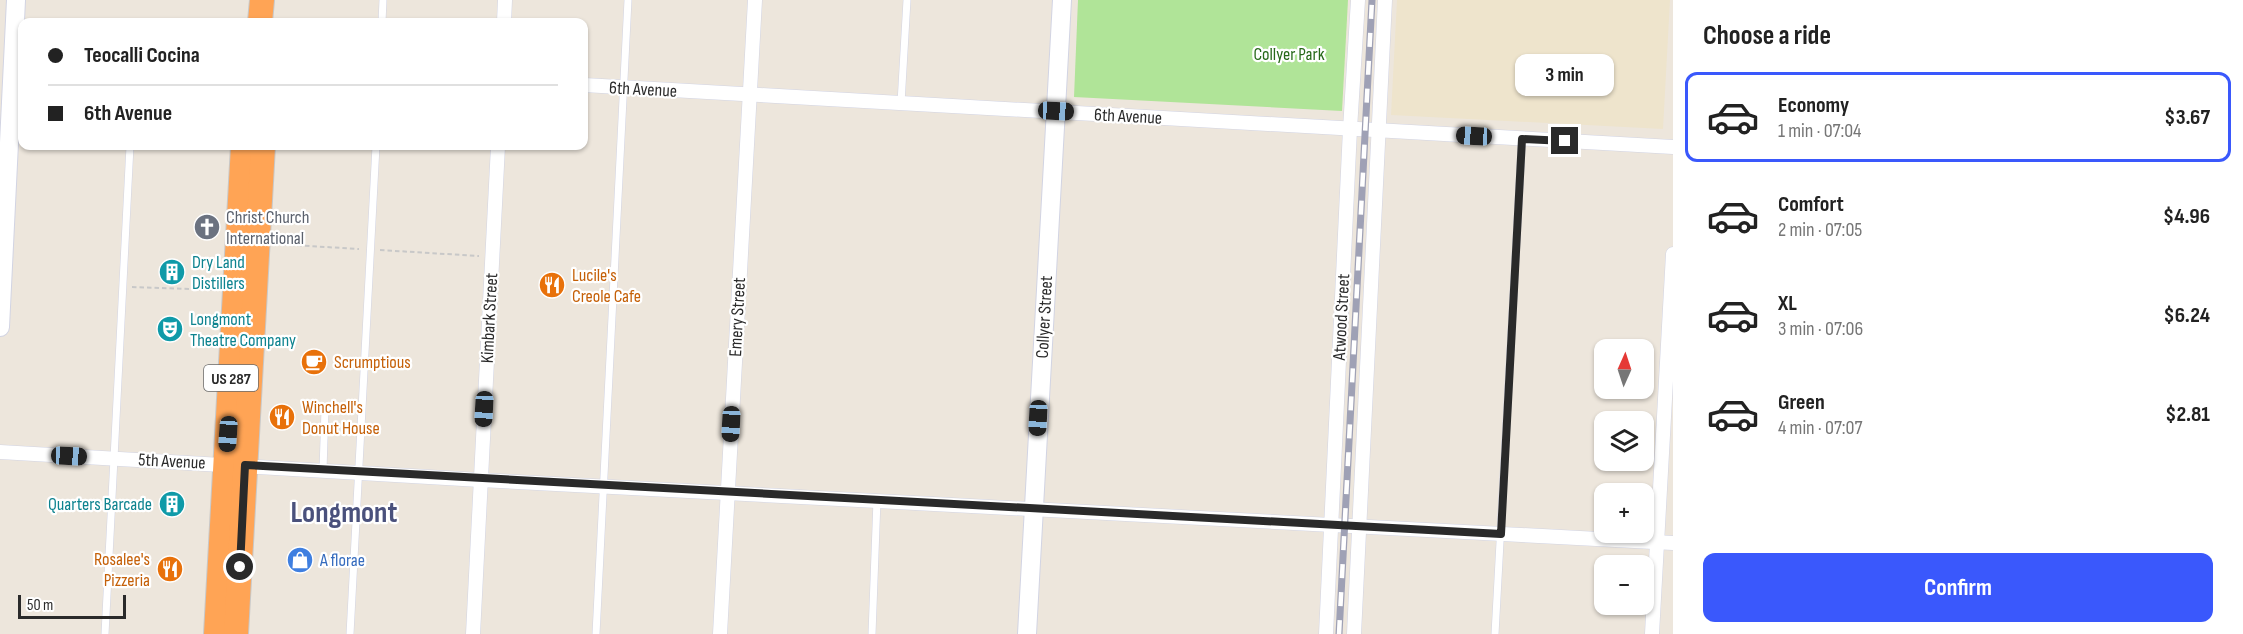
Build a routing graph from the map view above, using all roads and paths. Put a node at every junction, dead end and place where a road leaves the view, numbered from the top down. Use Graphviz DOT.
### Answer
graph roads {
  1 [pos="16,0"];
  2 [pos="262,0"];
  3 [pos="383,0"];
  4 [pos="505,0"];
  5 [pos="628,0"];
  6 [pos="755,0"];
  7 [pos="907,0"];
  8 [pos="1062,0"];
  9 [pos="1358,0"];
  10 [pos="1386,0"];
  11 [pos="260,18"];
  12 [pos="382,18"];
  13 [pos="504,18"];
  14 [pos="14,60"];
  15 [pos="588,85"];
  16 [pos="623,87"];
  17 [pos="749,95"];
  18 [pos="901,103"];
  19 [pos="1056,111"];
  20 [pos="1350,129"];
  21 [pos="1379,131"];
  22 [pos="1522,139"];
  23 [pos="1673,147"];
  24 [pos="130,150"];
  25 [pos="243,150"];
  26 [pos="263,150"];
  27 [pos="375,150"];
  28 [pos="498,150"];
  29 [pos="1673,254"];
  30 [pos="123,286"];
  31 [pos="219,290"];
  32 [pos="0,327"];
  33 [pos="325,409"];
  34 [pos="0,452"];
  35 [pos="114,458"];
  36 [pos="236,465"];
  37 [pos="323,470"];
  38 [pos="358,471"];
  39 [pos="480,480"];
  40 [pos="604,486"];
  41 [pos="727,492"];
  42 [pos="877,500"];
  43 [pos="1034,508"];
  44 [pos="1332,525"];
  45 [pos="1360,526"];
  46 [pos="1501,534"];
  47 [pos="1657,542"];
  48 [pos="1673,543"];
  49 [pos="105,634"];
  50 [pos="216,634"];
  51 [pos="236,634"];
  52 [pos="350,634"];
  53 [pos="473,634"];
  54 [pos="596,634"];
  55 [pos="720,634"];
  56 [pos="872,634"];
  57 [pos="1027,634"];
  58 [pos="1326,634"];
  59 [pos="1354,634"];
  60 [pos="1495,634"];
  61 [pos="1652,634"];
  1 -- 14 [label="street"];
  2 -- 11 [label="highway"];
  3 -- 12 [label="lane"];
  4 -- 13 [label="street"];
  5 -- 16 [label="lane"];
  6 -- 17 [label="street, Emery Street"];
  7 -- 18 [label="lane"];
  8 -- 19 [label="street, Collyer Street"];
  9 -- 20 [label="street, Atwood Street"];
  10 -- 21 [label="street, Atwood Street"];
  14 -- 32 [label="street"];
  15 -- 16 [label="street, 6th Avenue"];
  16 -- 17 [label="street, 6th Avenue"];
  16 -- 40 [label="lane"];
  17 -- 18 [label="street, 6th Avenue"];
  17 -- 41 [label="street, Emery Street"];
  18 -- 19 [label="street, 6th Avenue"];
  19 -- 20 [label="street, 6th Avenue"];
  19 -- 43 [label="street, Collyer Street"];
  20 -- 21 [label="street, 6th Avenue"];
  20 -- 44 [label="street, Atwood Street"];
  21 -- 22 [label="street, 6th Avenue"];
  21 -- 45 [label="street, Atwood Street"];
  22 -- 23 [label="street, 6th Avenue"];
  22 -- 46 [label="lane"];
  24 -- 30 [label="lane"];
  25 -- 36 [label="highway, US 287"];
  26 -- 36 [label="highway, US 287"];
  27 -- 38 [label="lane"];
  28 -- 39 [label="street, Kimbark Street"];
  29 -- 47 [label="street"];
  30 -- 31 [label="path"];
  30 -- 35 [label="lane"];
  33 -- 37 [label="lane"];
  34 -- 35 [label="street, 5th Avenue"];
  35 -- 36 [label="street, 5th Avenue"];
  35 -- 49 [label="lane"];
  36 -- 37 [label="street, 5th Avenue"];
  36 -- 50 [label="highway, US 287"];
  36 -- 51 [label="highway, US 287"];
  37 -- 38 [label="street, 5th Avenue"];
  38 -- 39 [label="street, 5th Avenue"];
  38 -- 52 [label="lane"];
  39 -- 40 [label="street, 5th Avenue"];
  39 -- 53 [label="street, Kimbark Street"];
  40 -- 41 [label="street, 5th Avenue"];
  40 -- 54 [label="lane"];
  41 -- 42 [label="street, 5th Avenue"];
  41 -- 55 [label="street, Emery Street"];
  42 -- 43 [label="street, 5th Avenue"];
  42 -- 56 [label="lane"];
  43 -- 44 [label="street, 5th Avenue"];
  43 -- 57 [label="street, Collyer Street"];
  44 -- 45 [label="street, 5th Avenue"];
  44 -- 58 [label="street, Atwood Street"];
  45 -- 46 [label="street, 5th Avenue"];
  45 -- 59 [label="street, Atwood Street"];
  46 -- 47 [label="street, 5th Avenue"];
  46 -- 60 [label="lane"];
  47 -- 48 [label="street, 5th Avenue"];
  47 -- 61 [label="street"];
}
